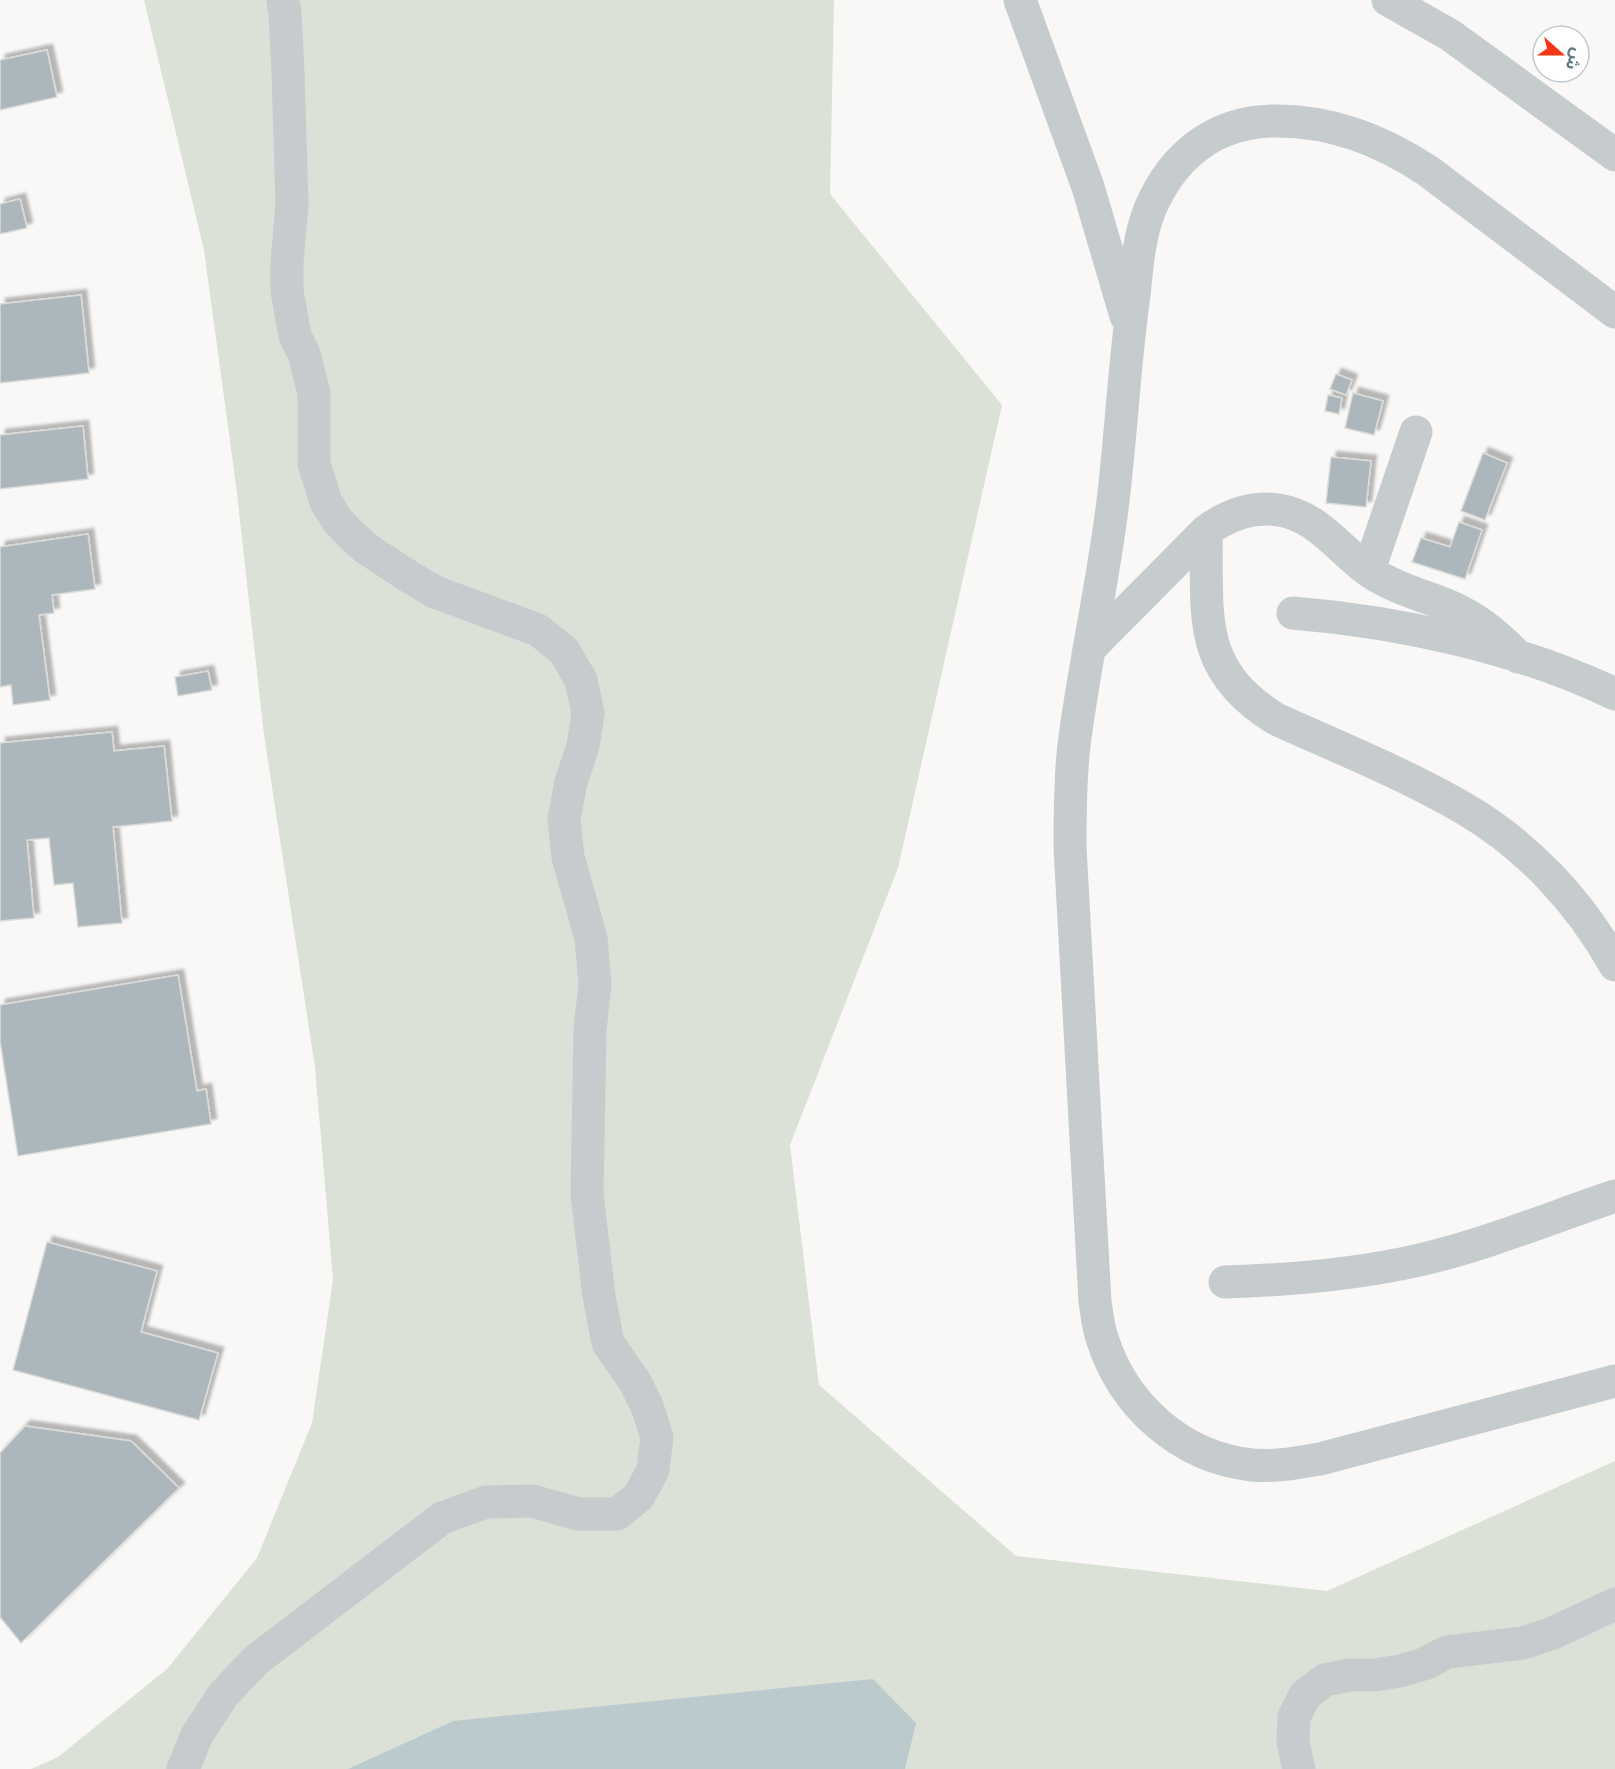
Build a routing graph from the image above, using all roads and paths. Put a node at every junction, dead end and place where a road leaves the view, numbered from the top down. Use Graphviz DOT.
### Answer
graph roads {
  1 [pos="283,0"];
  2 [pos="1020,0"];
  3 [pos="1388,0"];
  4 [pos="1615,155"];
  5 [pos="1615,312"];
  6 [pos="1130,327"];
  7 [pos="1416,432"];
  8 [pos="1206,531"];
  9 [pos="1369,570"];
  10 [pos="1293,613"];
  11 [pos="1091,647"];
  12 [pos="1518,657"];
  13 [pos="1615,694"];
  14 [pos="1615,965"];
  15 [pos="1615,1196"];
  16 [pos="1225,1282"];
  17 [pos="1615,1381"];
  18 [pos="1615,1604"];
  19 [pos="183,1769"];
  20 [pos="1299,1769"];
  1 -- 19 [label="street"];
  2 -- 6 [label="street"];
  3 -- 4 [label="street"];
  5 -- 6 [label="street"];
  6 -- 11 [label="street"];
  7 -- 9 [label="street"];
  8 -- 9 [label="street"];
  8 -- 11 [label="street"];
  8 -- 14 [label="street"];
  9 -- 12 [label="street"];
  10 -- 12 [label="street"];
  11 -- 17 [label="street"];
  12 -- 13 [label="street"];
  15 -- 16 [label="street"];
  18 -- 20 [label="street"];
}
